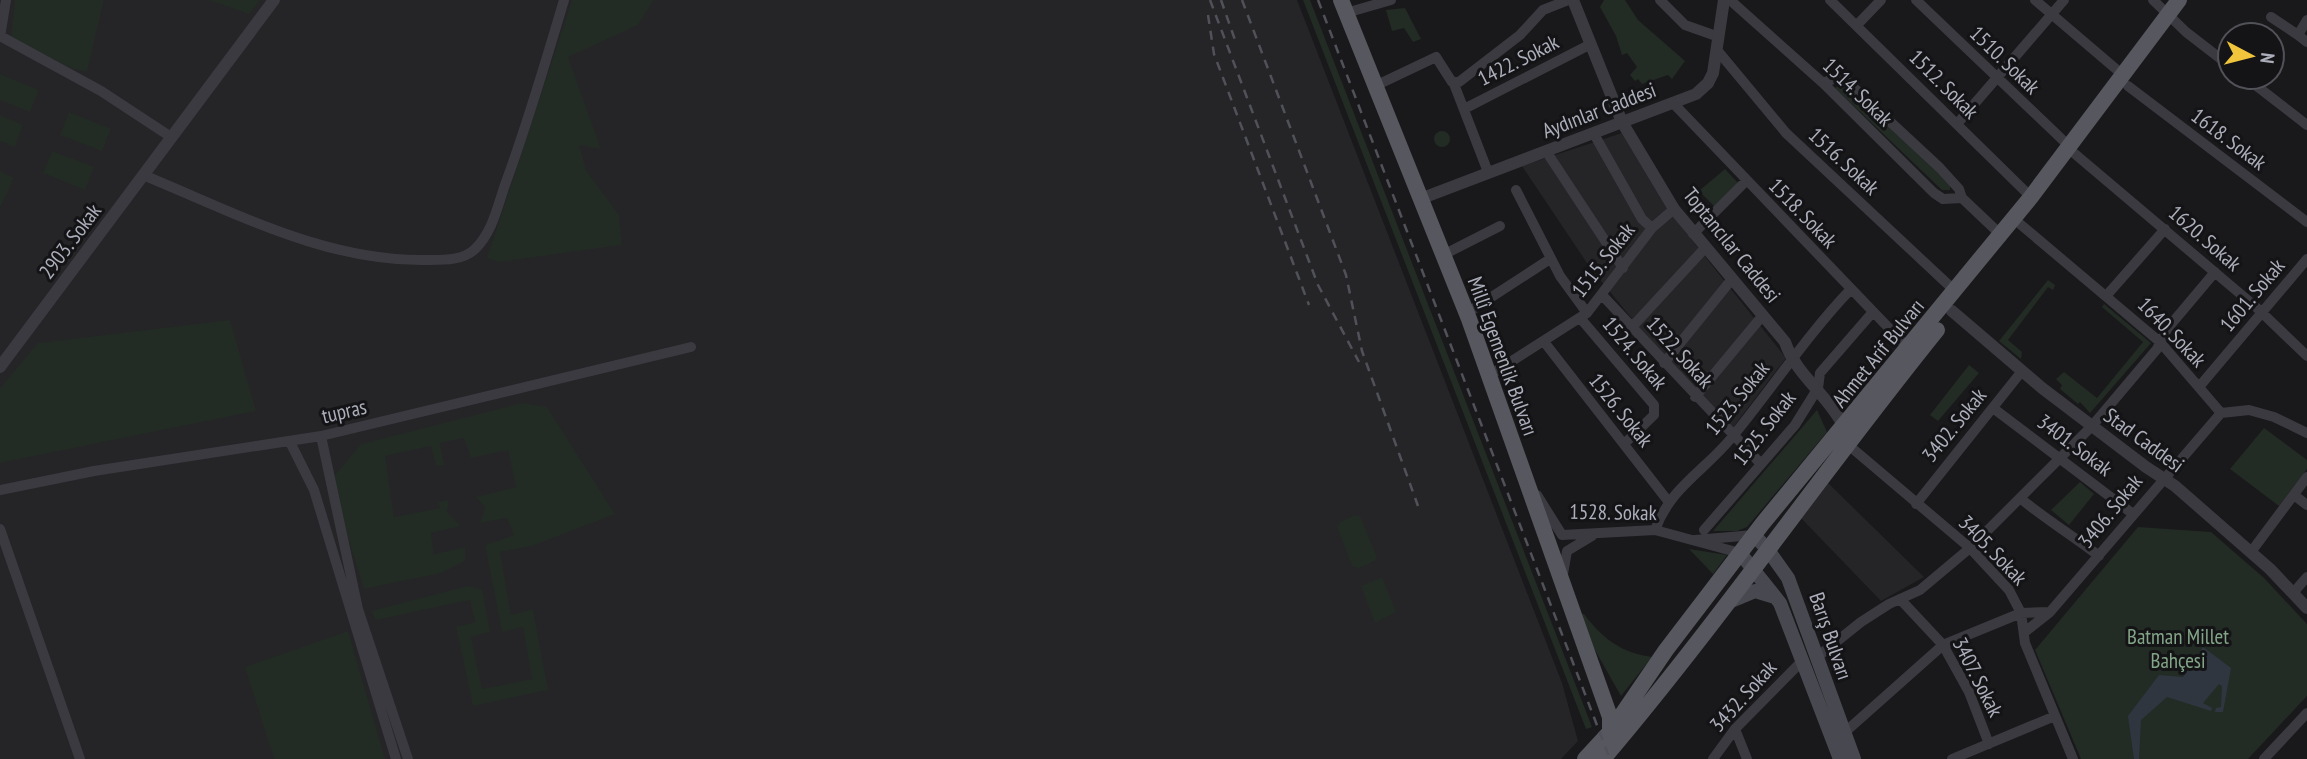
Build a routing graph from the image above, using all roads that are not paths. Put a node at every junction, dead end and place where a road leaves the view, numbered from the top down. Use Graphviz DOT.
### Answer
graph roads {
  1 [pos="6,0"];
  2 [pos="274,0"];
  3 [pos="564,0"];
  4 [pos="1391,0"];
  5 [pos="1570,0"];
  6 [pos="1660,0"];
  7 [pos="1724,0"];
  8 [pos="1730,0"];
  9 [pos="1830,0"];
  10 [pos="1881,0"];
  11 [pos="1916,0"];
  12 [pos="2035,0"];
  13 [pos="2064,0"];
  14 [pos="2153,0"];
  15 [pos="2179,0"];
  16 [pos="2192,0"];
  17 [pos="1344,7"];
  18 [pos="2053,16"];
  19 [pos="2271,17"];
  20 [pos="2172,18"];
  21 [pos="2307,20"];
  22 [pos="1857,25"];
  23 [pos="2298,35"];
  24 [pos="0,36"];
  25 [pos="2307,41"];
  26 [pos="1718,43"];
  27 [pos="1588,45"];
  28 [pos="2216,54"];
  29 [pos="1998,79"];
  30 [pos="2125,80"];
  31 [pos="1824,83"];
  32 [pos="1454,84"];
  33 [pos="1375,86"];
  34 [pos="2263,91"];
  35 [pos="1673,103"];
  36 [pos="1464,109"];
  37 [pos="1622,122"];
  38 [pos="1957,124"];
  39 [pos="2307,125"];
  40 [pos="1594,134"];
  41 [pos="172,137"];
  42 [pos="2072,150"];
  43 [pos="1546,151"];
  44 [pos="1488,172"];
  45 [pos="143,175"];
  46 [pos="1746,181"];
  47 [pos="1517,190"];
  48 [pos="2031,197"];
  49 [pos="1962,198"];
  50 [pos="1420,199"];
  51 [pos="1674,209"];
  52 [pos="2307,222"];
  53 [pos="2020,225"];
  54 [pos="1500,226"];
  55 [pos="1652,228"];
  56 [pos="2165,229"];
  57 [pos="1693,234"];
  58 [pos="2000,234"];
  59 [pos="1705,248"];
  60 [pos="1443,255"];
  61 [pos="1550,259"];
  62 [pos="2307,259"];
  63 [pos="1623,268"];
  64 [pos="2215,271"];
  65 [pos="1732,279"];
  66 [pos="1851,289"];
  67 [pos="1955,291"];
  68 [pos="1602,295"];
  69 [pos="2107,295"];
  70 [pos="1952,311"];
  71 [pos="1467,313"];
  72 [pos="1872,313"];
  73 [pos="1762,315"];
  74 [pos="2262,315"];
  75 [pos="1584,316"];
  76 [pos="1632,327"];
  77 [pos="2160,342"];
  78 [pos="1545,343"];
  79 [pos="691,347"];
  80 [pos="1908,348"];
  81 [pos="2307,356"];
  82 [pos="1791,358"];
  83 [pos="1664,363"];
  84 [pos="0,368"];
  85 [pos="2022,371"];
  86 [pos="1490,375"];
  87 [pos="1818,387"];
  88 [pos="2199,387"];
  89 [pos="1695,397"];
  90 [pos="1993,408"];
  91 [pos="2221,413"];
  92 [pos="2092,426"];
  93 [pos="2307,433"];
  94 [pos="1845,435"];
  95 [pos="321,436"];
  96 [pos="1733,436"];
  97 [pos="290,442"];
  98 [pos="1624,444"];
  99 [pos="2060,458"];
  100 [pos="1761,464"];
  101 [pos="1522,471"];
  102 [pos="2307,477"];
  103 [pos="2162,478"];
  104 [pos="0,490"];
  105 [pos="2294,495"];
  106 [pos="2020,498"];
  107 [pos="1668,501"];
  108 [pos="1916,504"];
  109 [pos="2307,505"];
  110 [pos="2133,514"];
  111 [pos="0,529"];
  112 [pos="1655,530"];
  113 [pos="1704,530"];
  114 [pos="1784,530"];
  115 [pos="1595,534"];
  116 [pos="1562,535"];
  117 [pos="1754,535"];
  118 [pos="1695,540"];
  119 [pos="1546,543"];
  120 [pos="1970,548"];
  121 [pos="1768,550"];
  122 [pos="2251,552"];
  123 [pos="1740,553"];
  124 [pos="2099,556"];
  125 [pos="1754,568"];
  126 [pos="2307,577"];
  127 [pos="1788,578"];
  128 [pos="1562,585"];
  129 [pos="2293,593"];
  130 [pos="1775,597"];
  131 [pos="1900,599"];
  132 [pos="1731,601"];
  133 [pos="2307,608"];
  134 [pos="2050,612"];
  135 [pos="2021,613"];
  136 [pos="2026,631"];
  137 [pos="1943,645"];
  138 [pos="1809,659"];
  139 [pos="1599,689"];
  140 [pos="1646,705"];
  141 [pos="1628,708"];
  142 [pos="2307,713"];
  143 [pos="2055,716"];
  144 [pos="1735,729"];
  145 [pos="1844,733"];
  146 [pos="1984,746"];
  147 [pos="1610,750"];
  148 [pos="80,759"];
  149 [pos="396,759"];
  150 [pos="408,759"];
  151 [pos="1585,759"];
  152 [pos="1713,759"];
  153 [pos="1747,759"];
  154 [pos="1840,759"];
  155 [pos="1854,759"];
  156 [pos="1952,759"];
  157 [pos="1983,759"];
  158 [pos="2073,759"];
  159 [pos="2264,759"];
  1 -- 24 [label="street"];
  2 -- 41 [label="street, 2903. Sokak"];
  3 -- 45 [label="street"];
  4 -- 17 [label="street"];
  5 -- 27 [label="street, Toptancılar Caddesi"];
  5 -- 32 [label="street"];
  6 -- 26 [label="street"];
  7 -- 26 [label="street, Aydınlar Caddesi"];
  8 -- 31 [label="street, 1514. Sokak"];
  9 -- 22 [label="street, 1512. Sokak"];
  10 -- 22 [label="street"];
  11 -- 29 [label="street, 1510. Sokak"];
  12 -- 18 [label="street, 1618. Sokak"];
  13 -- 18 [label="street"];
  14 -- 20 [label="street"];
  15 -- 20 [label="main road, Ahmet Arif Bulvarı"];
  16 -- 20 [label="main road, Ahmet Arif Bulvarı"];
  17 -- 33 [label="main road, Millî Egemenlik Bulvarı"];
  18 -- 29 [label="street"];
  18 -- 30 [label="street, 1618. Sokak"];
  19 -- 23 [label="street"];
  20 -- 28 [label="street"];
  20 -- 30 [label="main road, Ahmet Arif Bulvarı"];
  21 -- 23 [label="street"];
  22 -- 38 [label="street, 1512. Sokak"];
  23 -- 25 [label="street"];
  24 -- 41 [label="street"];
  26 -- 35 [label="street, Aydınlar Caddesi"];
  26 -- 67 [label="street, 1516. Sokak"];
  27 -- 36 [label="street, 1422. Sokak"];
  27 -- 37 [label="street, Toptancılar Caddesi"];
  29 -- 38 [label="street"];
  29 -- 42 [label="street, 1510. Sokak"];
  30 -- 42 [label="main road, Ahmet Arif Bulvarı"];
  30 -- 52 [label="street, 1618. Sokak"];
  31 -- 49 [label="street, 1514. Sokak"];
  31 -- 49 [label="street"];
  32 -- 33 [label="street"];
  32 -- 36 [label="street"];
  33 -- 50 [label="main road, Millî Egemenlik Bulvarı"];
  34 -- 39 [label="street"];
  35 -- 37 [label="street, Aydınlar Caddesi"];
  35 -- 46 [label="street, 1518. Sokak"];
  36 -- 44 [label="street"];
  37 -- 40 [label="street, Aydınlar Caddesi"];
  37 -- 51 [label="street, Toptancılar Caddesi"];
  38 -- 48 [label="street, 1512. Sokak"];
  40 -- 43 [label="street, Aydınlar Caddesi"];
  40 -- 55 [label="street"];
  41 -- 45 [label="street, 2903. Sokak"];
  42 -- 48 [label="main road, Ahmet Arif Bulvarı"];
  42 -- 53 [label="main road, Ahmet Arif Bulvarı"];
  42 -- 56 [label="street, 1620. Sokak"];
  43 -- 44 [label="street, Aydınlar Caddesi"];
  43 -- 63 [label="street"];
  44 -- 50 [label="street, Aydınlar Caddesi"];
  45 -- 84 [label="street, 2903. Sokak"];
  46 -- 57 [label="street"];
  46 -- 66 [label="street, 1518. Sokak"];
  47 -- 61 [label="street, 1524. Sokak"];
  48 -- 58 [label="main road, Ahmet Arif Bulvarı"];
  49 -- 58 [label="street"];
  50 -- 60 [label="main road, Millî Egemenlik Bulvarı"];
  51 -- 55 [label="street, 1515. Sokak"];
  51 -- 57 [label="street, Toptancılar Caddesi"];
  53 -- 69 [label="street, 1640. Sokak"];
  53 -- 70 [label="main road, Ahmet Arif Bulvarı"];
  54 -- 60 [label="street"];
  55 -- 63 [label="street, 1515. Sokak"];
  56 -- 64 [label="street, 1620. Sokak"];
  56 -- 69 [label="street"];
  57 -- 59 [label="street, Toptancılar Caddesi"];
  58 -- 67 [label="main road, Ahmet Arif Bulvarı"];
  59 -- 65 [label="street, Toptancılar Caddesi"];
  59 -- 76 [label="street"];
  60 -- 71 [label="main road, Millî Egemenlik Bulvarı"];
  61 -- 71 [label="street"];
  61 -- 75 [label="street, 1524. Sokak"];
  62 -- 74 [label="street, 1601. Sokak"];
  63 -- 68 [label="street, 1515. Sokak"];
  64 -- 74 [label="street, 1620. Sokak"];
  64 -- 77 [label="street, 3432. Sokak"];
  65 -- 73 [label="street, Toptancılar Caddesi"];
  65 -- 83 [label="street"];
  66 -- 72 [label="street, 1518. Sokak"];
  66 -- 82 [label="street, 1523. Sokak"];
  67 -- 80 [label="main road, Ahmet Arif Bulvarı"];
  68 -- 75 [label="street, 1515. Sokak"];
  68 -- 76 [label="street, 1522. Sokak"];
  69 -- 77 [label="street, 1640. Sokak"];
  70 -- 85 [label="street, Stad Caddesi"];
  70 -- 94 [label="main road, Ahmet Arif Bulvarı"];
  71 -- 86 [label="main road, Millî Egemenlik Bulvarı"];
  72 -- 80 [label="street, 1518. Sokak"];
  72 -- 87 [label="street, 1525. Sokak"];
  73 -- 82 [label="street, Toptancılar Caddesi"];
  73 -- 89 [label="street"];
  74 -- 81 [label="street, 1620. Sokak"];
  74 -- 88 [label="street, 1601. Sokak"];
  75 -- 78 [label="street, 1515. Sokak"];
  75 -- 98 [label="street, 1524. Sokak"];
  76 -- 83 [label="street, 1522. Sokak"];
  77 -- 88 [label="street, 1640. Sokak"];
  77 -- 92 [label="street, 3432. Sokak"];
  78 -- 86 [label="street, 1515. Sokak"];
  78 -- 98 [label="street, 1526. Sokak"];
  79 -- 95 [label="street, tupras"];
  80 -- 94 [label="main road, Ahmet Arif Bulvarı"];
  82 -- 87 [label="street, Toptancılar Caddesi"];
  82 -- 96 [label="street, 1523. Sokak"];
  83 -- 89 [label="street, 1522. Sokak"];
  85 -- 90 [label="street, 3402. Sokak"];
  85 -- 92 [label="street, Stad Caddesi"];
  86 -- 101 [label="main road, Millî Egemenlik Bulvarı"];
  87 -- 94 [label="street, Toptancılar Caddesi"];
  87 -- 100 [label="street, 1525. Sokak"];
  88 -- 91 [label="street, 1640. Sokak"];
  89 -- 96 [label="street, 1522. Sokak"];
  90 -- 99 [label="street, 3401. Sokak"];
  90 -- 108 [label="street, 3402. Sokak"];
  91 -- 93 [label="street"];
  91 -- 103 [label="street, 3406. Sokak"];
  92 -- 99 [label="street, 3432. Sokak"];
  92 -- 103 [label="street, Stad Caddesi"];
  94 -- 108 [label="street, 3405. Sokak"];
  94 -- 114 [label="main road, Ahmet Arif Bulvarı"];
  94 -- 117 [label="main road, Ahmet Arif Bulvarı"];
  95 -- 97 [label="street, tupras"];
  95 -- 150 [label="street"];
  96 -- 100 [label="street, 1522. Sokak"];
  96 -- 107 [label="street, 1523. Sokak"];
  97 -- 104 [label="street, tupras"];
  97 -- 149 [label="street"];
  98 -- 107 [label="street, 1526. Sokak"];
  99 -- 106 [label="street, 3432. Sokak"];
  99 -- 110 [label="street, 3401. Sokak"];
  100 -- 113 [label="street, 1525. Sokak"];
  101 -- 116 [label="street, 1528. Sokak"];
  101 -- 119 [label="main road, Millî Egemenlik Bulvarı"];
  102 -- 105 [label="street"];
  103 -- 110 [label="street, 3406. Sokak"];
  103 -- 122 [label="street, Stad Caddesi"];
  105 -- 109 [label="street"];
  105 -- 122 [label="street"];
  106 -- 120 [label="street, 3432. Sokak"];
  106 -- 124 [label="street"];
  107 -- 112 [label="street, 1523. Sokak"];
  108 -- 120 [label="street, 3405. Sokak"];
  110 -- 124 [label="street, 3406. Sokak"];
  111 -- 148 [label="street"];
  112 -- 115 [label="street, 1528. Sokak"];
  112 -- 118 [label="street, 1528. Sokak"];
  114 -- 121 [label="main road, Ahmet Arif Bulvarı"];
  114 -- 127 [label="main road"];
  115 -- 116 [label="street, 1528. Sokak"];
  115 -- 128 [label="street"];
  116 -- 119 [label="street"];
  117 -- 118 [label="street"];
  117 -- 121 [label="main road, Barış Bulvarı"];
  117 -- 123 [label="main road, Ahmet Arif Bulvarı"];
  118 -- 123 [label="street, 1528. Sokak"];
  119 -- 128 [label="main road, Millî Egemenlik Bulvarı"];
  120 -- 131 [label="street, 3432. Sokak"];
  120 -- 135 [label="street, 3405. Sokak"];
  121 -- 125 [label="main road, Ahmet Arif Bulvarı"];
  121 -- 127 [label="main road, Barış Bulvarı"];
  122 -- 129 [label="street, Stad Caddesi"];
  123 -- 125 [label="main road, Barış Bulvarı"];
  123 -- 141 [label="main road, Ahmet Arif Bulvarı"];
  124 -- 134 [label="street, 3406. Sokak"];
  125 -- 130 [label="main road, Barış Bulvarı"];
  125 -- 132 [label="main road, Ahmet Arif Bulvarı"];
  126 -- 129 [label="street"];
  127 -- 138 [label="main road, Barış Bulvarı"];
  128 -- 139 [label="main road, Millî Egemenlik Bulvarı"];
  129 -- 133 [label="street, Stad Caddesi"];
  130 -- 132 [label="main road"];
  130 -- 138 [label="main road, Barış Bulvarı"];
  131 -- 137 [label="street, 3407. Sokak"];
  131 -- 138 [label="street, 3432. Sokak"];
  132 -- 140 [label="main road, Ahmet Arif Bulvarı"];
  134 -- 135 [label="street"];
  134 -- 136 [label="street, 3406. Sokak"];
  135 -- 136 [label="street, 3405. Sokak"];
  135 -- 137 [label="street"];
  136 -- 143 [label="street, 3405. Sokak"];
  137 -- 145 [label="street"];
  137 -- 146 [label="street, 3407. Sokak"];
  138 -- 144 [label="street, 3432. Sokak"];
  138 -- 145 [label="main road, Barış Bulvarı"];
  138 -- 154 [label="main road, Barış Bulvarı"];
  139 -- 141 [label="main road"];
  139 -- 147 [label="main road, Millî Egemenlik Bulvarı"];
  140 -- 141 [label="main road"];
  140 -- 147 [label="main road, Ahmet Arif Bulvarı"];
  141 -- 147 [label="main road, Ahmet Arif Bulvarı"];
  142 -- 159 [label="street"];
  143 -- 146 [label="street"];
  143 -- 158 [label="street, 3405. Sokak"];
  144 -- 152 [label="street, 3432. Sokak"];
  144 -- 153 [label="street"];
  145 -- 155 [label="main road, Barış Bulvarı"];
  146 -- 156 [label="street"];
  146 -- 157 [label="street, 3407. Sokak"];
  147 -- 151 [label="main road"];
}
